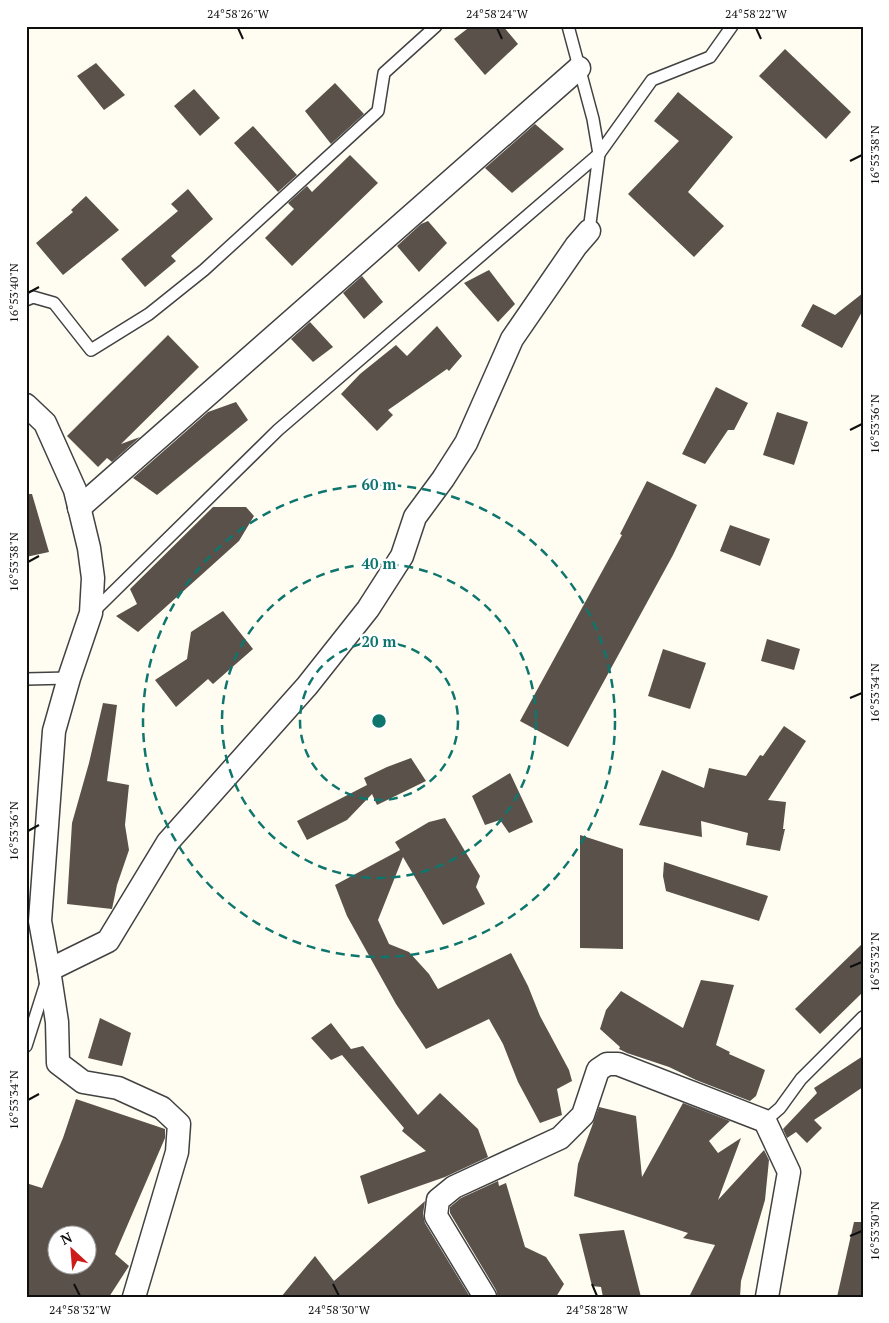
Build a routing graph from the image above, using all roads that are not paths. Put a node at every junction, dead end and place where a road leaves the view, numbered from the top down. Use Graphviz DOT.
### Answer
graph roads {
  1 [pos="436,26"];
  2 [pos="568,26"];
  3 [pos="732,26"];
  4 [pos="579,68"];
  5 [pos="599,154"];
  6 [pos="589,231"];
  7 [pos="26,300"];
  8 [pos="26,405"];
  9 [pos="79,508"];
  10 [pos="91,613"];
  11 [pos="69,678"];
  12 [pos="26,679"];
  13 [pos="49,970"];
  14 [pos="863,1017"];
  15 [pos="26,1046"];
  16 [pos="765,1121"];
  17 [pos="134,1297"];
  18 [pos="485,1297"];
  19 [pos="767,1297"];
  1 -- 7 [label="lane"];
  2 -- 4 [label="lane"];
  3 -- 5 [label="lane"];
  4 -- 5 [label="lane"];
  4 -- 9 [label="street"];
  5 -- 6 [label="lane"];
  5 -- 10 [label="lane"];
  6 -- 13 [label="street"];
  8 -- 9 [label="street"];
  9 -- 10 [label="street"];
  10 -- 11 [label="street"];
  11 -- 12 [label="lane"];
  11 -- 13 [label="street"];
  13 -- 15 [label="lane"];
  13 -- 17 [label="street"];
  14 -- 16 [label="lane"];
  16 -- 18 [label="street"];
  16 -- 19 [label="street"];
}
